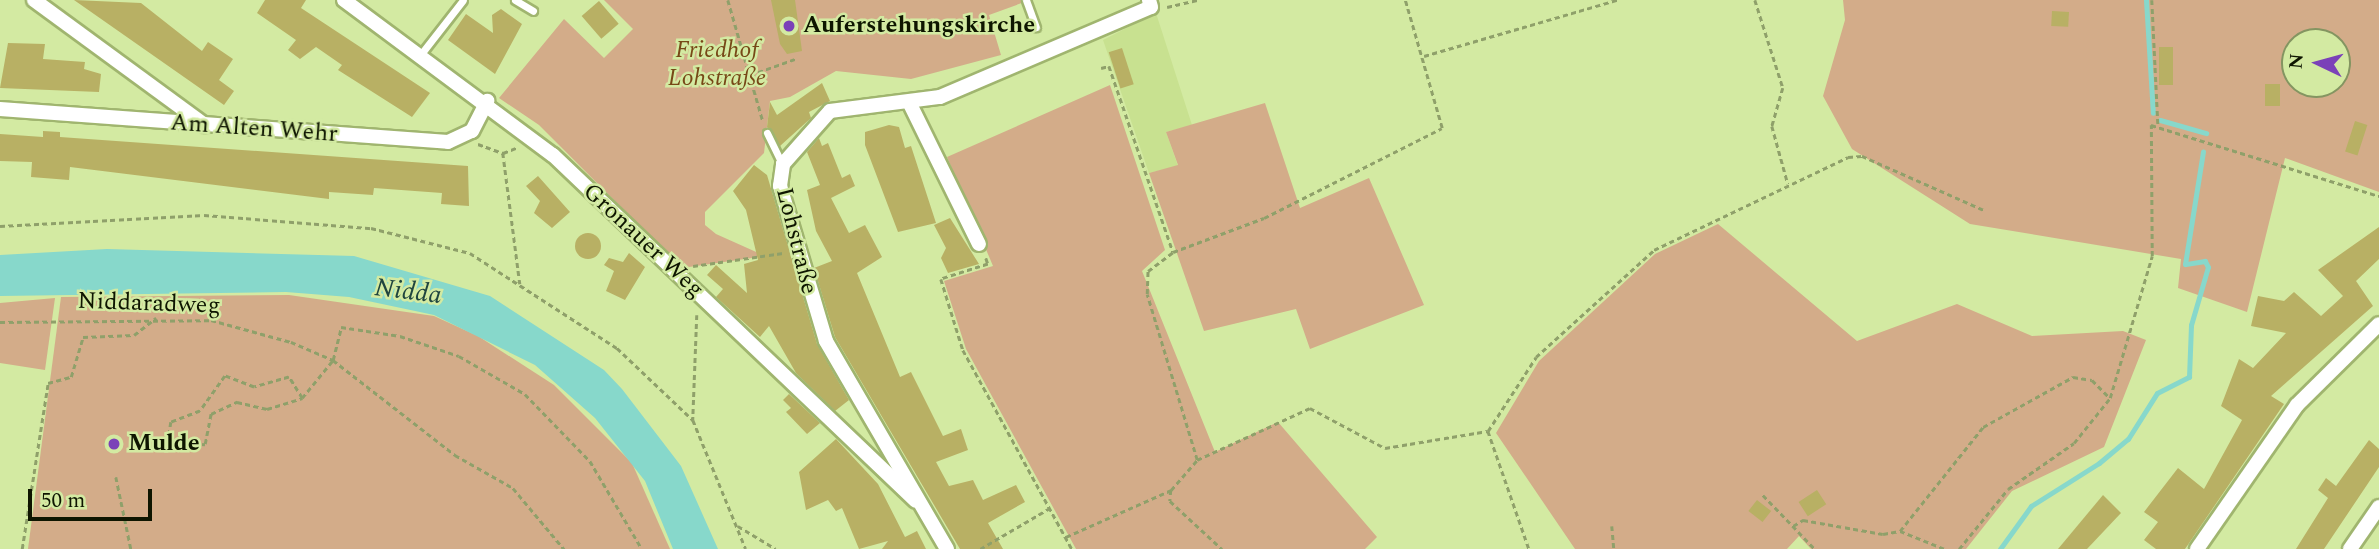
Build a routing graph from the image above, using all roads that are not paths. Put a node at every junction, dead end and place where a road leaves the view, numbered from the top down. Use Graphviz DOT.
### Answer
graph roads {
  1 [pos="34,0"];
  2 [pos="344,0"];
  3 [pos="463,0"];
  4 [pos="515,0"];
  5 [pos="1026,0"];
  6 [pos="1150,4"];
  7 [pos="533,11"];
  8 [pos="1036,27"];
  9 [pos="421,54"];
  10 [pos="488,101"];
  11 [pos="910,104"];
  12 [pos="0,109"];
  13 [pos="206,126"];
  14 [pos="767,133"];
  15 [pos="783,164"];
  16 [pos="979,244"];
  17 [pos="2379,324"];
  18 [pos="921,505"];
  19 [pos="2379,507"];
  20 [pos="947,549"];
  21 [pos="2197,549"];
  22 [pos="2350,549"];
  1 -- 13 [label="street"];
  2 -- 9 [label="street, Gronauer Weg"];
  3 -- 9 [label="lane"];
  4 -- 7 [label="lane"];
  5 -- 8 [label="lane"];
  6 -- 11 [label="street, Lohstraße"];
  9 -- 10 [label="street, Gronauer Weg"];
  10 -- 13 [label="street, Am Alten Wehr"];
  10 -- 18 [label="street, Gronauer Weg"];
  11 -- 15 [label="street, Lohstraße"];
  11 -- 16 [label="street"];
  12 -- 13 [label="street, Am Alten Wehr"];
  14 -- 15 [label="lane"];
  15 -- 18 [label="street, Lohstraße"];
  17 -- 21 [label="street"];
  18 -- 20 [label="street, Lohstraße"];
  19 -- 22 [label="street"];
}
